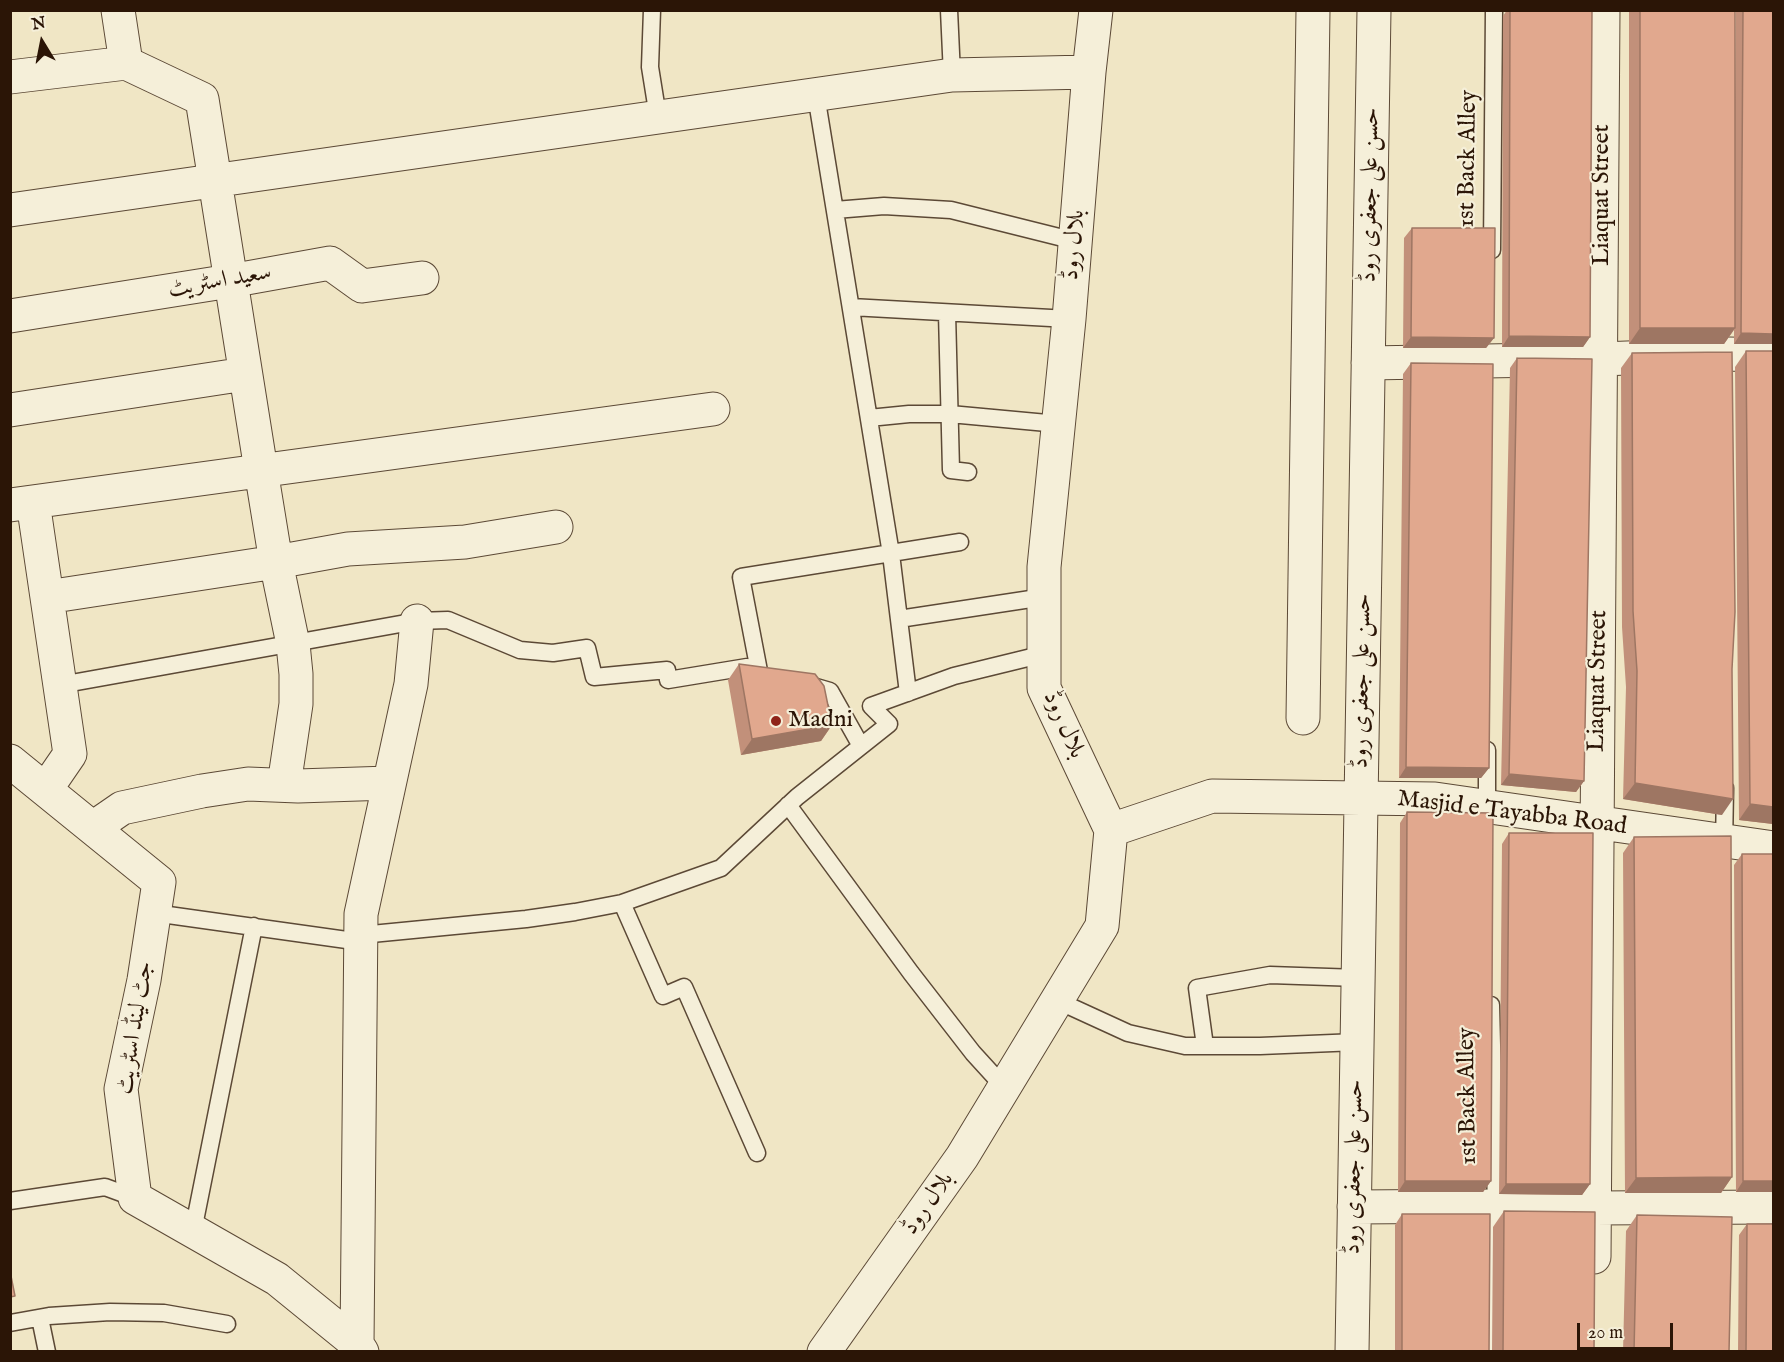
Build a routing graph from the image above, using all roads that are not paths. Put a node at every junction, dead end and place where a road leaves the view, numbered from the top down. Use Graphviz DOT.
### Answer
graph roads {
  1 [pos="118,10"];
  2 [pos="652,10"];
  3 [pos="949,10"];
  4 [pos="1096,10"];
  5 [pos="1313,10"];
  6 [pos="1374,10"];
  7 [pos="1494,10"];
  8 [pos="1604,10"];
  9 [pos="126,63"];
  10 [pos="1089,72"];
  11 [pos="952,75"];
  12 [pos="10,76"];
  13 [pos="816,95"];
  14 [pos="658,117"];
  15 [pos="214,181"];
  16 [pos="10,210"];
  17 [pos="835,210"];
  18 [pos="1075,241"];
  19 [pos="1492,268"];
  20 [pos="422,278"];
  21 [pos="230,281"];
  22 [pos="851,307"];
  23 [pos="947,312"];
  24 [pos="10,316"];
  25 [pos="1069,319"];
  26 [pos="1773,355"];
  27 [pos="1602,359"];
  28 [pos="1368,363"];
  29 [pos="245,374"];
  30 [pos="713,409"];
  31 [pos="10,410"];
  32 [pos="950,414"];
  33 [pos="869,418"];
  34 [pos="1058,424"];
  35 [pos="261,470"];
  36 [pos="968,472"];
  37 [pos="22,503"];
  38 [pos="556,527"];
  39 [pos="960,543"];
  40 [pos="891,554"];
  41 [pos="276,562"];
  42 [pos="47,597"];
  43 [pos="1044,597"];
  44 [pos="899,619"];
  45 [pos="417,621"];
  46 [pos="293,644"];
  47 [pos="1044,654"];
  48 [pos="790,679"];
  49 [pos="60,685"];
  50 [pos="908,693"];
  51 [pos="1303,718"];
  52 [pos="1487,736"];
  53 [pos="861,746"];
  54 [pos="1725,770"];
  55 [pos="22,777"];
  56 [pos="390,783"];
  57 [pos="284,785"];
  58 [pos="1361,797"];
  59 [pos="788,805"];
  60 [pos="1487,819"];
  61 [pos="1598,824"];
  62 [pos="93,828"];
  63 [pos="1111,830"];
  64 [pos="1773,848"];
  65 [pos="1724,853"];
  66 [pos="622,903"];
  67 [pos="154,913"];
  68 [pos="254,927"];
  69 [pos="361,939"];
  70 [pos="1358,978"];
  71 [pos="1491,995"];
  72 [pos="1056,1000"];
  73 [pos="1357,1042"];
  74 [pos="1205,1046"];
  75 [pos="1004,1087"];
  76 [pos="757,1153"];
  77 [pos="135,1198"];
  78 [pos="10,1201"];
  79 [pos="1496,1206"];
  80 [pos="1354,1207"];
  81 [pos="1773,1207"];
  82 [pos="1594,1208"];
  83 [pos="193,1231"];
  84 [pos="1593,1292"];
  85 [pos="40,1318"];
  86 [pos="10,1323"];
  87 [pos="227,1324"];
  88 [pos="360,1348"];
  89 [pos="47,1352"];
  90 [pos="824,1352"];
  91 [pos="1352,1352"];
  92 [pos="1491,1352"];
  1 -- 9 [label="street"];
  2 -- 14 [label="lane"];
  3 -- 11 [label="lane"];
  4 -- 10 [label="street, بلال روڈ"];
  5 -- 51 [label="street"];
  6 -- 28 [label="street, حسن علی جعفری روڈ"];
  7 -- 19 [label="lane, 1st Back Alley"];
  8 -- 27 [label="street, Liaquat Street"];
  9 -- 12 [label="street"];
  9 -- 15 [label="street"];
  10 -- 11 [label="street"];
  10 -- 18 [label="street, بلال روڈ"];
  11 -- 13 [label="street"];
  13 -- 14 [label="street"];
  13 -- 17 [label="lane"];
  14 -- 15 [label="street"];
  15 -- 16 [label="street"];
  15 -- 21 [label="street"];
  17 -- 18 [label="lane"];
  17 -- 22 [label="lane"];
  18 -- 25 [label="street, بلال روڈ"];
  20 -- 21 [label="street, سعید اسٹریٹ"];
  21 -- 24 [label="street, سعید اسٹریٹ"];
  21 -- 29 [label="street"];
  22 -- 23 [label="lane"];
  22 -- 33 [label="lane"];
  23 -- 25 [label="lane"];
  23 -- 32 [label="lane"];
  25 -- 34 [label="street, بلال روڈ"];
  26 -- 27 [label="street"];
  27 -- 28 [label="street"];
  27 -- 61 [label="street, Liaquat Street"];
  28 -- 58 [label="street, حسن علی جعفری روڈ"];
  29 -- 31 [label="street"];
  29 -- 35 [label="street"];
  30 -- 35 [label="street"];
  32 -- 33 [label="lane"];
  32 -- 34 [label="lane"];
  32 -- 36 [label="lane"];
  33 -- 40 [label="lane"];
  34 -- 43 [label="street, بلال روڈ"];
  35 -- 37 [label="street"];
  35 -- 41 [label="street"];
  37 -- 42 [label="street"];
  38 -- 41 [label="street"];
  39 -- 40 [label="lane"];
  40 -- 44 [label="lane"];
  40 -- 45 [label="lane"];
  41 -- 42 [label="street"];
  41 -- 46 [label="street"];
  42 -- 49 [label="street"];
  43 -- 44 [label="lane"];
  43 -- 47 [label="street, بلال روڈ"];
  44 -- 50 [label="lane"];
  45 -- 46 [label="lane"];
  45 -- 56 [label="street"];
  46 -- 49 [label="lane"];
  46 -- 57 [label="street"];
  47 -- 50 [label="lane"];
  47 -- 63 [label="street, بلال روڈ"];
  48 -- 53 [label="lane"];
  49 -- 55 [label="street"];
  50 -- 53 [label="lane"];
  52 -- 60 [label="lane"];
  53 -- 59 [label="lane"];
  54 -- 65 [label="lane"];
  55 -- 62 [label="street, جٹ لینڈ اسٹریٹ"];
  56 -- 57 [label="street"];
  56 -- 69 [label="street"];
  57 -- 62 [label="street"];
  58 -- 60 [label="street, Masjid e Tayabba Road"];
  58 -- 63 [label="street, Masjid e Tayabba Road"];
  58 -- 70 [label="street, حسن علی جعفری روڈ"];
  59 -- 66 [label="lane"];
  59 -- 75 [label="lane"];
  60 -- 61 [label="street, Masjid e Tayabba Road"];
  61 -- 65 [label="street, Masjid e Tayabba Road"];
  61 -- 82 [label="street, Liaquat Street"];
  62 -- 67 [label="street, جٹ لینڈ اسٹریٹ"];
  63 -- 72 [label="street, بلال روڈ"];
  64 -- 65 [label="street, Masjid e Tayabba Road"];
  66 -- 69 [label="lane"];
  66 -- 76 [label="lane"];
  67 -- 68 [label="lane"];
  67 -- 77 [label="street, جٹ لینڈ اسٹریٹ"];
  68 -- 69 [label="lane"];
  68 -- 83 [label="lane"];
  69 -- 88 [label="street"];
  70 -- 73 [label="street, حسن علی جعفری روڈ"];
  70 -- 74 [label="lane"];
  71 -- 79 [label="lane, 1st Back Alley"];
  72 -- 74 [label="lane"];
  72 -- 75 [label="street, بلال روڈ"];
  73 -- 74 [label="lane"];
  73 -- 80 [label="street, حسن علی جعفری روڈ"];
  75 -- 90 [label="street, بلال روڈ"];
  77 -- 78 [label="lane"];
  77 -- 83 [label="street"];
  79 -- 80 [label="street"];
  79 -- 82 [label="street"];
  79 -- 92 [label="lane, 1st Back Alley"];
  80 -- 91 [label="street, حسن علی جعفری روڈ"];
  81 -- 82 [label="street"];
  82 -- 84 [label="street, Liaquat Street"];
  83 -- 88 [label="street"];
  85 -- 86 [label="lane"];
  85 -- 87 [label="lane"];
  85 -- 89 [label="lane"];
}
